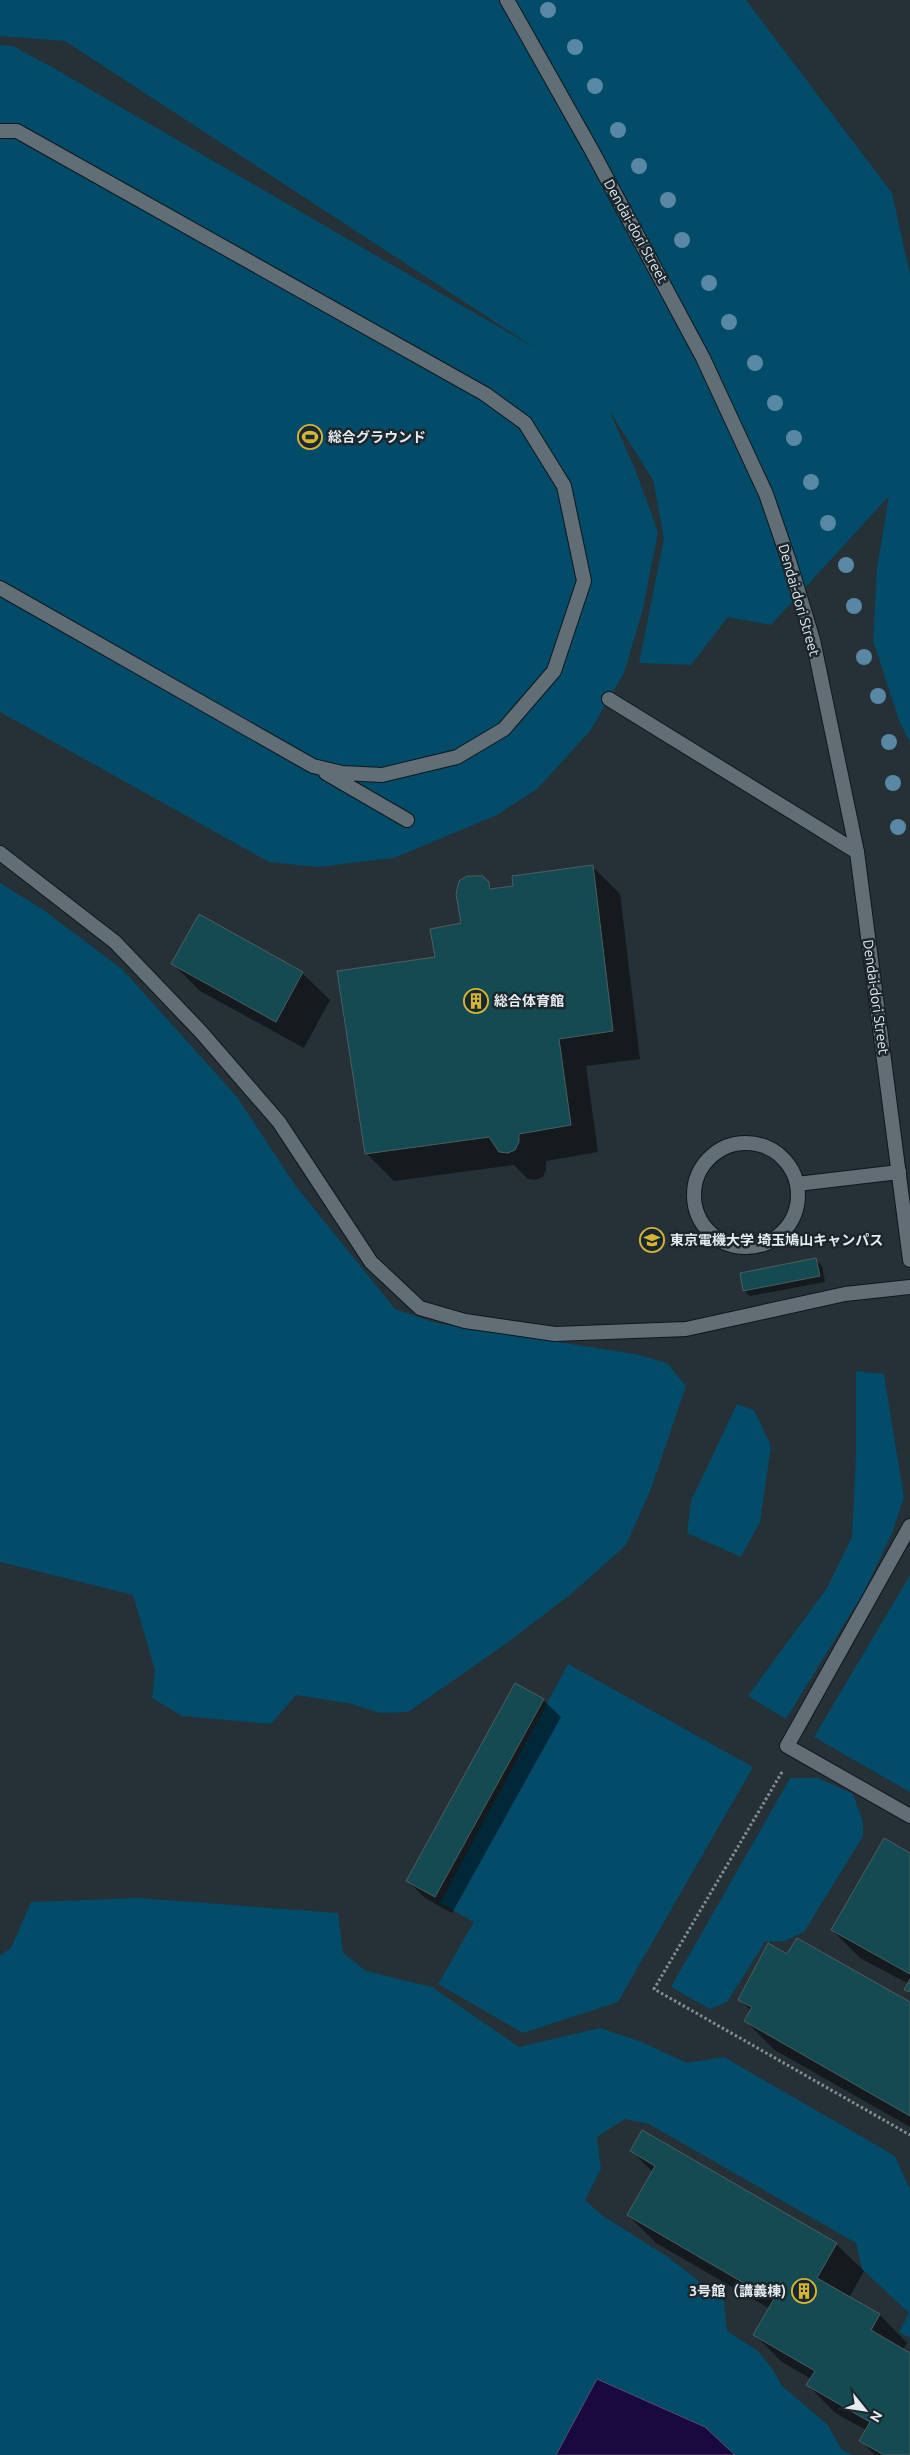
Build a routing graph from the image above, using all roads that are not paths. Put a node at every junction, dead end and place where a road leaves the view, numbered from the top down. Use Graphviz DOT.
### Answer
graph roads {
  1 [pos="507,0"];
  2 [pos="0,130"];
  3 [pos="0,588"];
  4 [pos="608,699"];
  5 [pos="313,766"];
  6 [pos="407,820"];
  7 [pos="857,852"];
  8 [pos="0,853"];
  9 [pos="899,1172"];
  10 [pos="797,1184"];
  11 [pos="910,1260"];
  12 [pos="910,1287"];
  13 [pos="910,1526"];
  14 [pos="910,1816"];
  1 -- 7 [label="street, Dendai-dori Street"];
  2 -- 5 [label="street"];
  3 -- 5 [label="street"];
  4 -- 7 [label="street"];
  5 -- 6 [label="street"];
  7 -- 9 [label="street, Dendai-dori Street"];
  8 -- 12 [label="street"];
  9 -- 10 [label="street"];
  9 -- 11 [label="street, Dendai-dori Street"];
  10 -- 10 [label="street"];
  13 -- 14 [label="street"];
}
